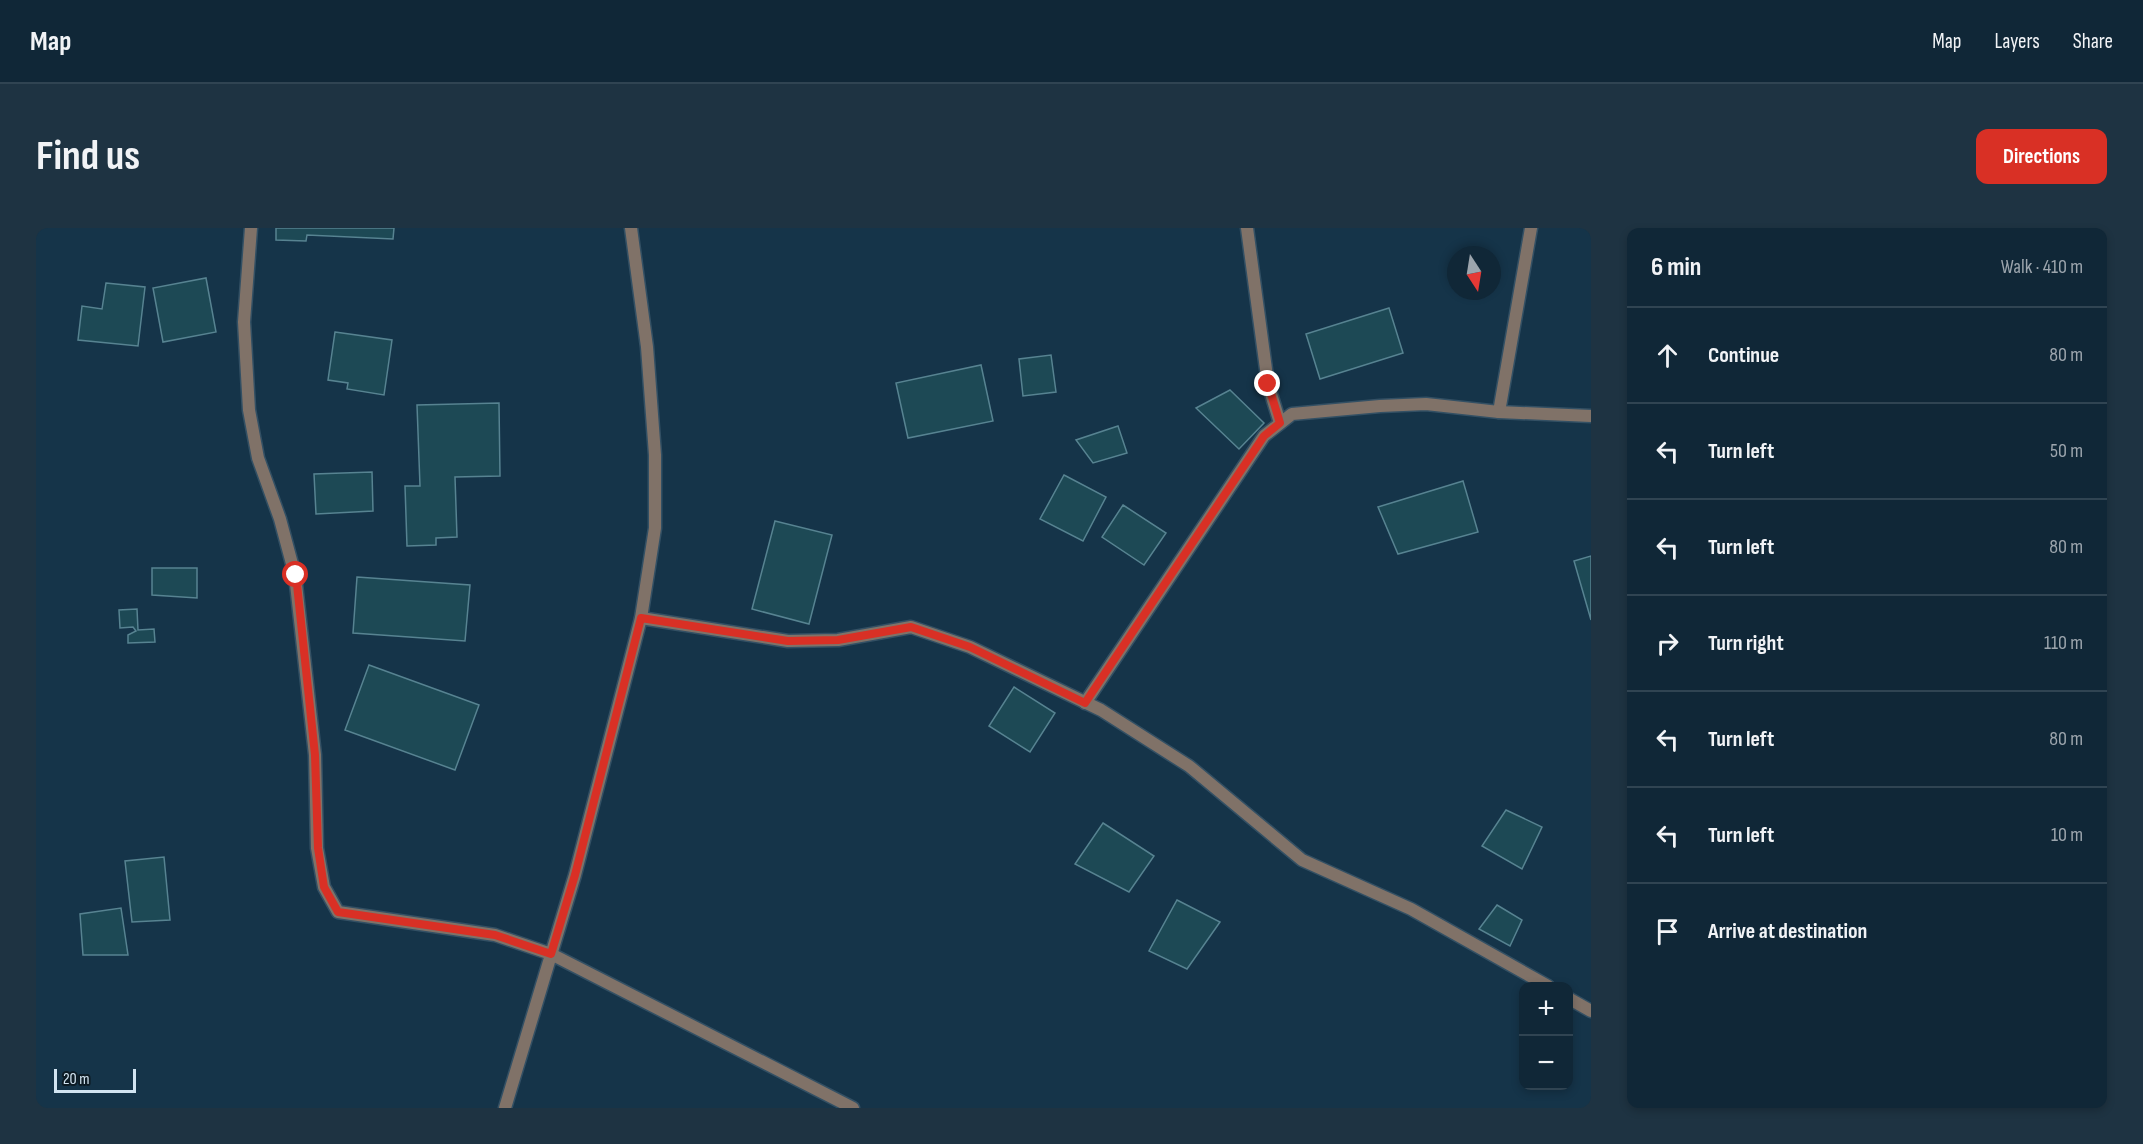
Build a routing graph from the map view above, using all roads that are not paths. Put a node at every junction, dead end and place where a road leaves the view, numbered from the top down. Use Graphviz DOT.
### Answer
graph roads {
  1 [pos="251,228"];
  2 [pos="631,228"];
  3 [pos="1247,228"];
  4 [pos="1531,228"];
  5 [pos="1499,412"];
  6 [pos="1591,416"];
  7 [pos="1280,423"];
  8 [pos="641,618"];
  9 [pos="1085,703"];
  10 [pos="551,954"];
  11 [pos="1539,982"];
  12 [pos="1573,1000"];
  13 [pos="1591,1011"];
  14 [pos="505,1108"];
  15 [pos="853,1108"];
  1 -- 10 [label="street"];
  2 -- 8 [label="street"];
  3 -- 7 [label="street"];
  4 -- 5 [label="street"];
  5 -- 6 [label="street"];
  5 -- 7 [label="street"];
  7 -- 9 [label="street"];
  8 -- 9 [label="street"];
  8 -- 10 [label="street"];
  9 -- 11 [label="street"];
  10 -- 14 [label="street"];
  10 -- 15 [label="street"];
  12 -- 13 [label="street"];
}
